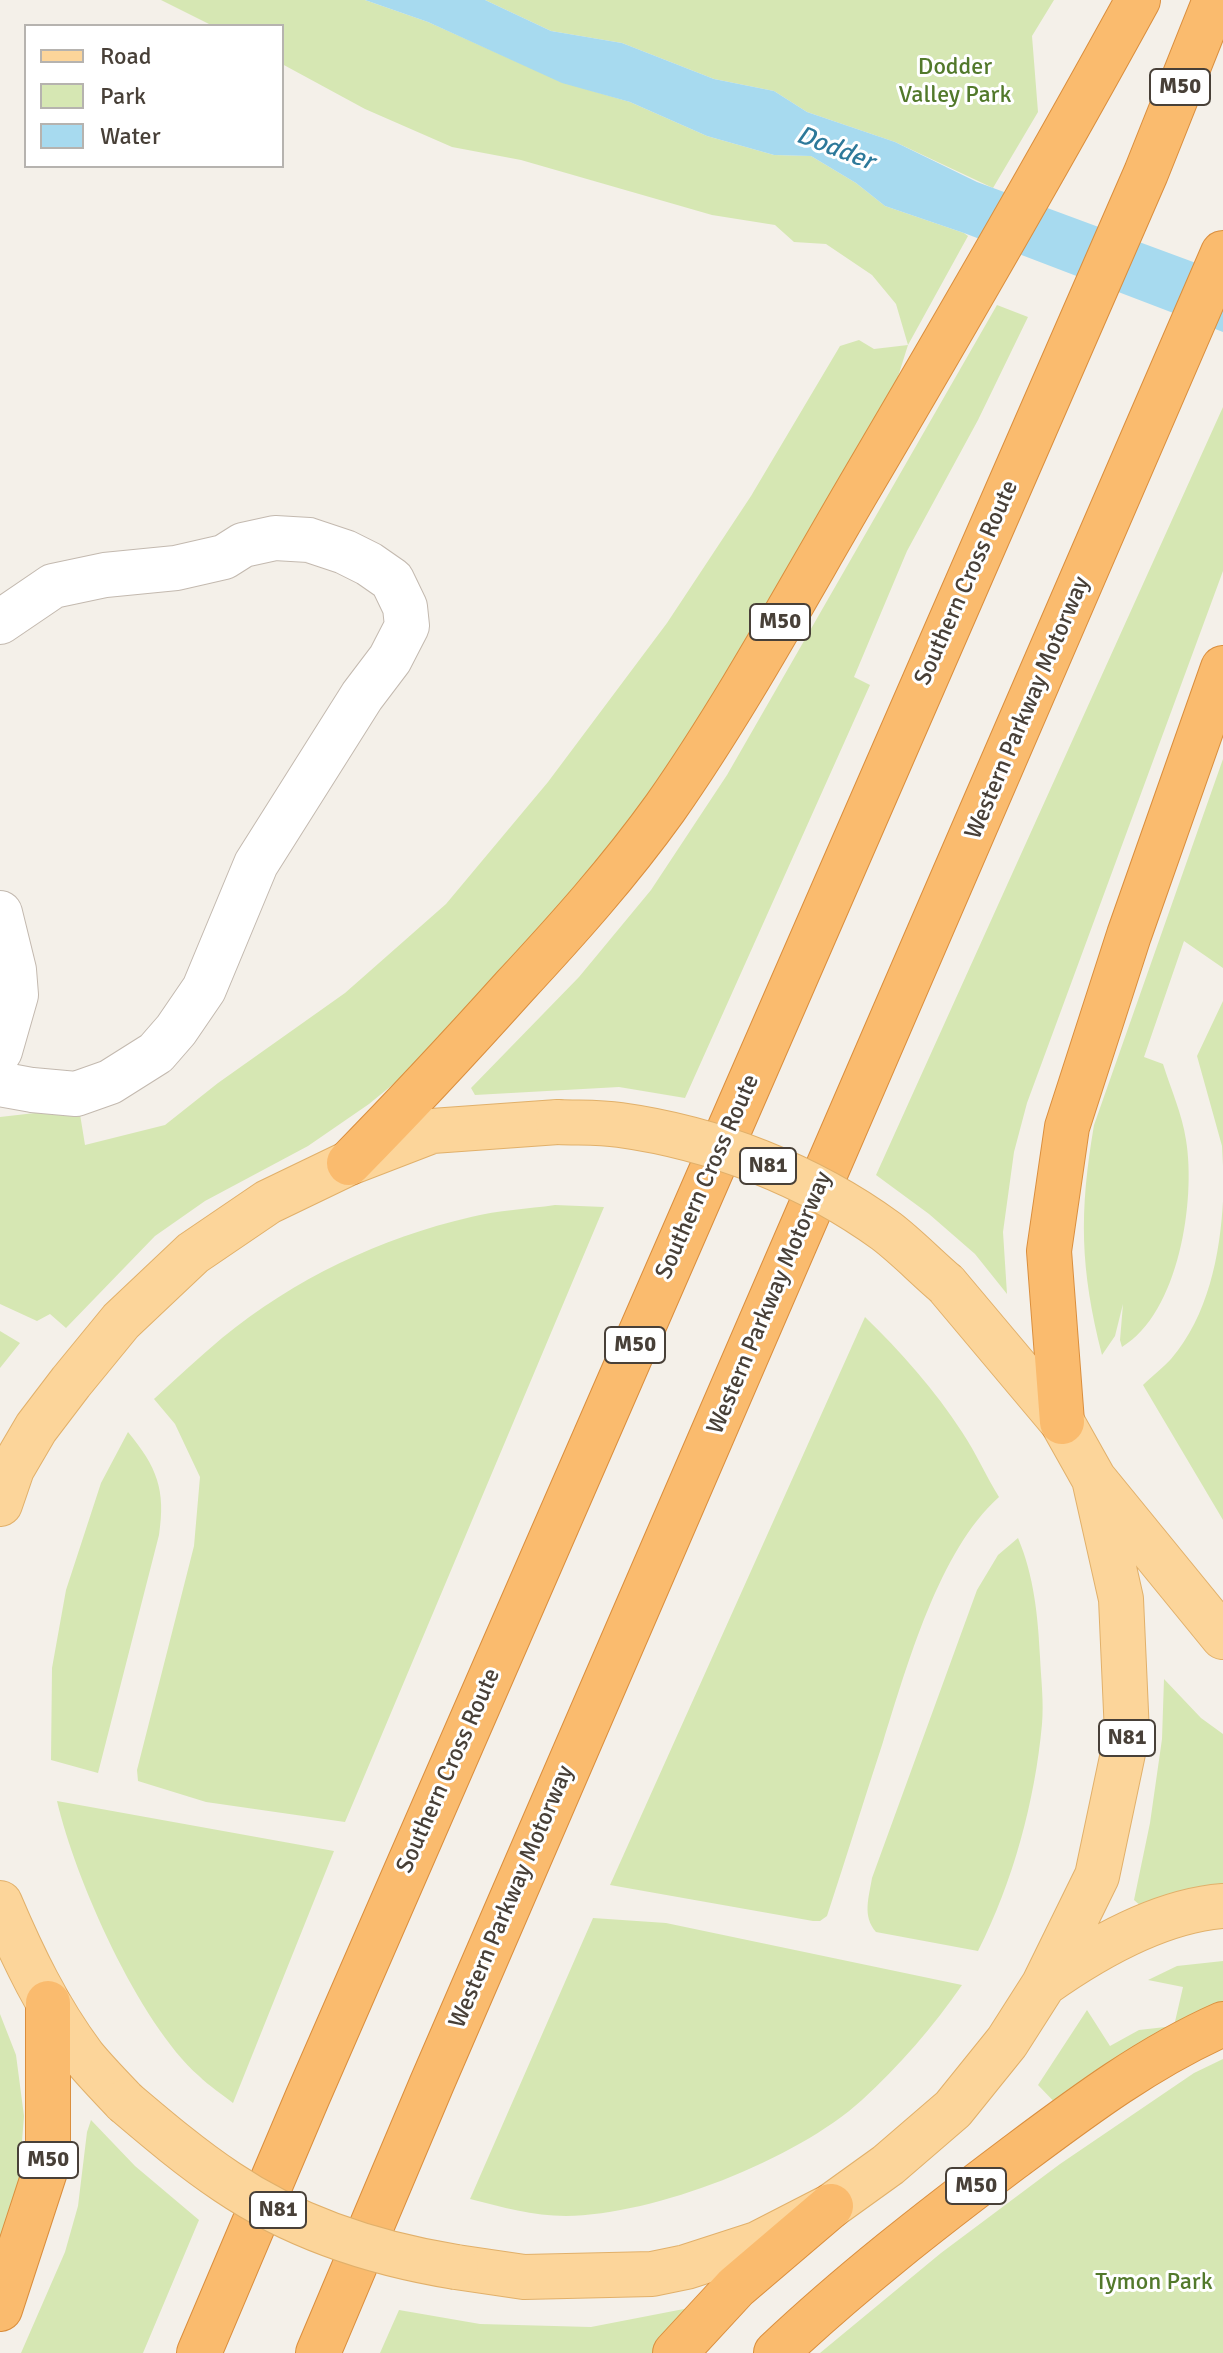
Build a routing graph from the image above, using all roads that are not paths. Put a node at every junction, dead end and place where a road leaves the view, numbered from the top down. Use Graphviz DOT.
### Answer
graph roads {
  1 [pos="1138,0"];
  2 [pos="1215,0"];
  3 [pos="1223,253"];
  4 [pos="0,622"];
  5 [pos="1223,668"];
  6 [pos="0,913"];
  7 [pos="0,1051"];
  8 [pos="0,1084"];
  9 [pos="349,1163"];
  10 [pos="71,1382"];
  11 [pos="1062,1422"];
  12 [pos="0,1430"];
  13 [pos="1094,1479"];
  14 [pos="0,1504"];
  15 [pos="1223,1637"];
  16 [pos="0,1903"];
  17 [pos="1223,1906"];
  18 [pos="1044,1984"];
  19 [pos="48,2003"];
  20 [pos="1223,2024"];
  21 [pos="831,2206"];
  22 [pos="0,2309"];
  23 [pos="199,2353"];
  24 [pos="318,2353"];
  25 [pos="675,2353"];
  26 [pos="776,2353"];
  1 -- 9 [label="highway, M50"];
  2 -- 23 [label="highway, Southern Cross Route / M50"];
  3 -- 24 [label="highway, Western Parkway Motorway"];
  4 -- 8 [label="street"];
  5 -- 11 [label="highway"];
  6 -- 7 [label="street"];
  9 -- 10 [label="main road, N81"];
  9 -- 11 [label="main road, N81, bridge"];
  10 -- 12 [label="main road"];
  10 -- 14 [label="main road, N81"];
  11 -- 13 [label="main road, N81"];
  13 -- 15 [label="main road, N81"];
  13 -- 18 [label="main road, N81"];
  16 -- 19 [label="main road, N81"];
  17 -- 18 [label="main road, N81"];
  18 -- 21 [label="main road, N81"];
  19 -- 21 [label="main road, N81, bridge"];
  19 -- 22 [label="highway, M50"];
  20 -- 26 [label="highway, M50"];
  21 -- 25 [label="highway"];
}
